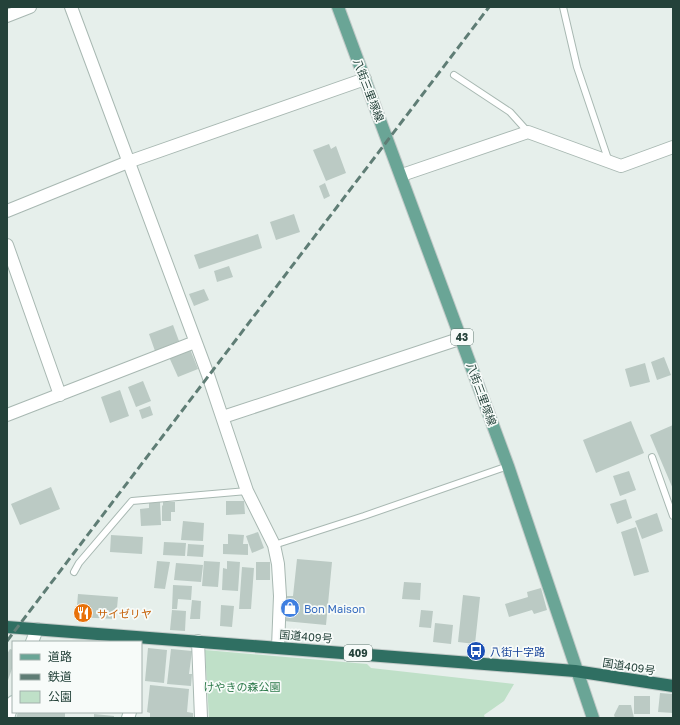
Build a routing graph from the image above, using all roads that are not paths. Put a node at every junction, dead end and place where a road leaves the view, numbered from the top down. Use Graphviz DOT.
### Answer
graph roads {
  1 [pos="30,7"];
  2 [pos="71,7"];
  3 [pos="338,7"];
  4 [pos="563,7"];
  5 [pos="7,16"];
  6 [pos="454,75"];
  7 [pos="365,79"];
  8 [pos="528,132"];
  9 [pos="673,147"];
  10 [pos="128,162"];
  11 [pos="609,162"];
  12 [pos="402,175"];
  13 [pos="7,211"];
  14 [pos="7,245"];
  15 [pos="462,338"];
  16 [pos="195,342"];
  17 [pos="60,395"];
  18 [pos="7,415"];
  19 [pos="223,417"];
  20 [pos="652,457"];
  21 [pos="508,466"];
  22 [pos="248,491"];
  23 [pos="673,516"];
  24 [pos="274,545"];
  25 [pos="74,572"];
  26 [pos="7,627"];
  27 [pos="37,629"];
  28 [pos="139,640"];
  29 [pos="32,641"];
  30 [pos="198,642"];
  31 [pos="278,647"];
  32 [pos="576,671"];
  33 [pos="673,686"];
  34 [pos="12,705"];
  35 [pos="8,718"];
  36 [pos="201,718"];
  37 [pos="593,718"];
  1 -- 5 [label="street"];
  2 -- 10 [label="street"];
  3 -- 7 [label="main road, 八街三里塚線 / 43"];
  4 -- 11 [label="lane"];
  6 -- 8 [label="lane"];
  7 -- 10 [label="street"];
  7 -- 12 [label="main road, 八街三里塚線 / 43"];
  8 -- 11 [label="street"];
  8 -- 12 [label="street"];
  9 -- 11 [label="street"];
  10 -- 13 [label="street"];
  10 -- 16 [label="street"];
  12 -- 15 [label="main road, 八街三里塚線 / 43"];
  14 -- 17 [label="street"];
  15 -- 19 [label="street"];
  15 -- 21 [label="main road, 八街三里塚線 / 43"];
  16 -- 17 [label="street"];
  16 -- 19 [label="street"];
  17 -- 18 [label="street"];
  19 -- 22 [label="street"];
  20 -- 23 [label="lane"];
  21 -- 24 [label="lane"];
  21 -- 32 [label="main road, 八街三里塚線 / 43"];
  22 -- 24 [label="street"];
  22 -- 25 [label="lane"];
  24 -- 31 [label="street"];
  26 -- 27 [label="highway, 国道409号 / 409"];
  27 -- 28 [label="highway, 国道409号 / 409"];
  27 -- 29 [label="street"];
  28 -- 30 [label="highway, 国道409号 / 409"];
  30 -- 31 [label="highway, 国道409号 / 409"];
  30 -- 36 [label="street"];
  31 -- 32 [label="highway, 国道409号 / 409"];
  32 -- 33 [label="highway, 国道409号 / 409"];
  32 -- 37 [label="main road, 八街三里塚線"];
  34 -- 35 [label="street"];
}
